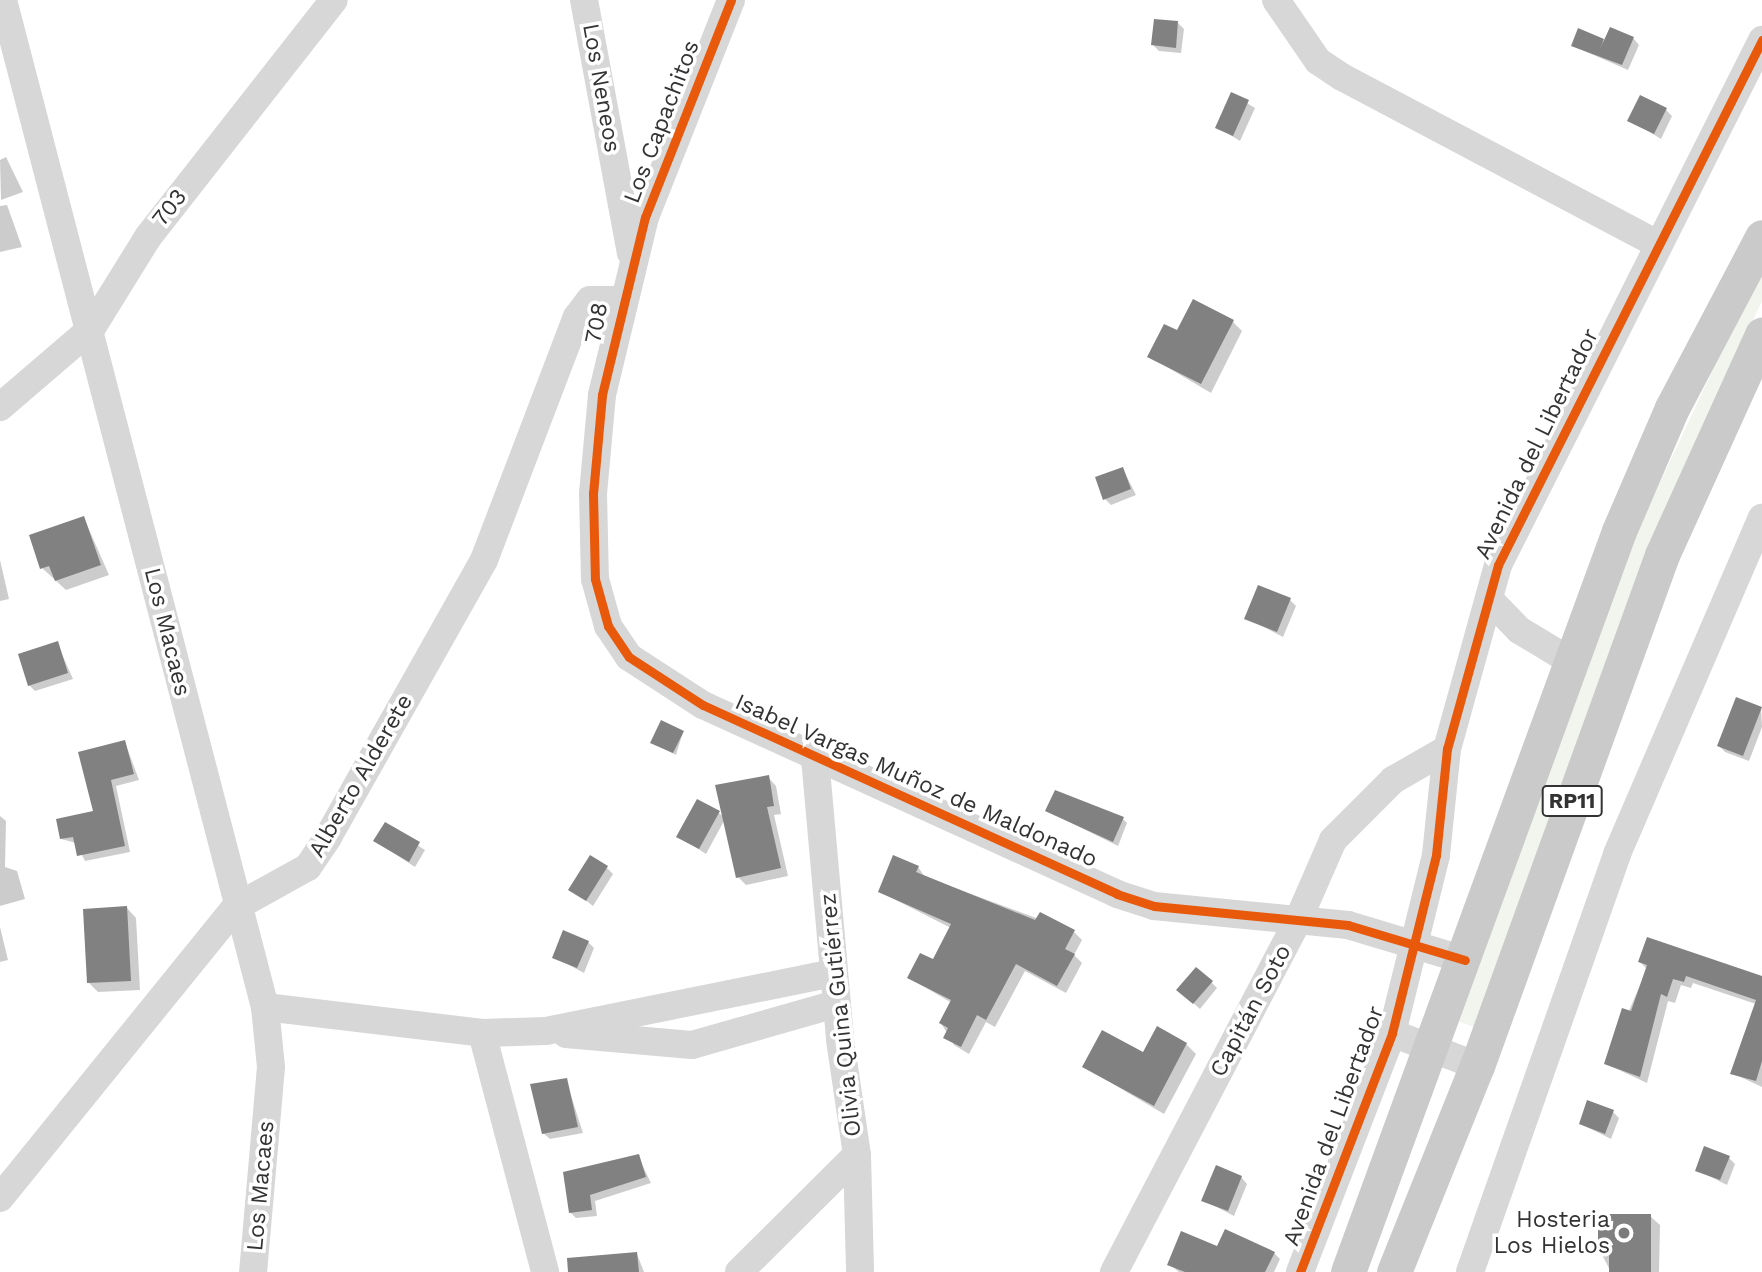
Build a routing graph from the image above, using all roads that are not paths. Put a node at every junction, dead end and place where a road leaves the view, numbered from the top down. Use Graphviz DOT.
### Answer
graph roads {
  1 [pos="3,0"];
  2 [pos="334,0"];
  3 [pos="584,0"];
  4 [pos="731,0"];
  5 [pos="1276,0"];
  6 [pos="1762,40"];
  7 [pos="1762,237"];
  8 [pos="1656,243"];
  9 [pos="632,260"];
  10 [pos="621,300"];
  11 [pos="91,329"];
  12 [pos="1762,335"];
  13 [pos="602,395"];
  14 [pos="0,407"];
  15 [pos="1762,518"];
  16 [pos="1489,599"];
  17 [pos="1572,662"];
  18 [pos="1447,749"];
  19 [pos="815,758"];
  20 [pos="236,907"];
  21 [pos="1299,918"];
  22 [pos="1413,949"];
  23 [pos="1465,960"];
  24 [pos="834,973"];
  25 [pos="836,1004"];
  26 [pos="265,1007"];
  27 [pos="546,1031"];
  28 [pos="481,1033"];
  29 [pos="1392,1033"];
  30 [pos="1432,1049"];
  31 [pos="1477,1066"];
  32 [pos="857,1155"];
  33 [pos="0,1198"];
  34 [pos="253,1272"];
  35 [pos="545,1272"];
  36 [pos="739,1272"];
  37 [pos="860,1272"];
  38 [pos="1114,1272"];
  39 [pos="1300,1272"];
  40 [pos="1348,1272"];
  41 [pos="1394,1272"];
  42 [pos="1470,1272"];
  1 -- 11 [label="street, Los Macaes"];
  2 -- 11 [label="street, 703"];
  3 -- 9 [label="street, Los Neneos"];
  4 -- 9 [label="street, Los Capachitos"];
  5 -- 8 [label="street"];
  6 -- 8 [label="street, Avenida del Libertador"];
  7 -- 17 [label="main road, RP11"];
  8 -- 16 [label="street, Avenida del Libertador"];
  9 -- 10 [label="street, 708"];
  10 -- 13 [label="street, 708"];
  10 -- 20 [label="street, Alberto Alderete"];
  11 -- 14 [label="street, 703"];
  11 -- 20 [label="street, Los Macaes"];
  12 -- 31 [label="main road, RP11"];
  13 -- 19 [label="street, Isabel Vargas Muñoz de Maldonado"];
  15 -- 42 [label="street"];
  16 -- 17 [label="street"];
  16 -- 18 [label="street, Avenida del Libertador"];
  17 -- 23 [label="main road, RP11"];
  18 -- 21 [label="street, Capitán Soto"];
  18 -- 22 [label="street, Avenida del Libertador"];
  19 -- 21 [label="street, Isabel Vargas Muñoz de Maldonado"];
  19 -- 24 [label="street, Olivia Quina Gutiérrez"];
  20 -- 26 [label="street, Los Macaes"];
  20 -- 33 [label="street, Alberto Alderete"];
  21 -- 22 [label="street, Isabel Vargas Muñoz de Maldonado"];
  21 -- 38 [label="street, Capitán Soto"];
  22 -- 23 [label="street, Isabel Vargas Muñoz de Maldonado"];
  22 -- 29 [label="street, Avenida del Libertador"];
  23 -- 30 [label="main road, RP11"];
  24 -- 25 [label="street, Olivia Quina Gutiérrez"];
  24 -- 27 [label="street"];
  25 -- 27 [label="street"];
  25 -- 32 [label="street, Olivia Quina Gutiérrez"];
  26 -- 28 [label="street"];
  26 -- 34 [label="street, Los Macaes"];
  27 -- 28 [label="street"];
  28 -- 35 [label="street"];
  29 -- 30 [label="street"];
  29 -- 39 [label="street, Avenida del Libertador"];
  30 -- 31 [label="street"];
  30 -- 40 [label="main road, RP11"];
  31 -- 41 [label="main road, RP11"];
  32 -- 36 [label="street"];
  32 -- 37 [label="street, Olivia Quina Gutiérrez"];
}
